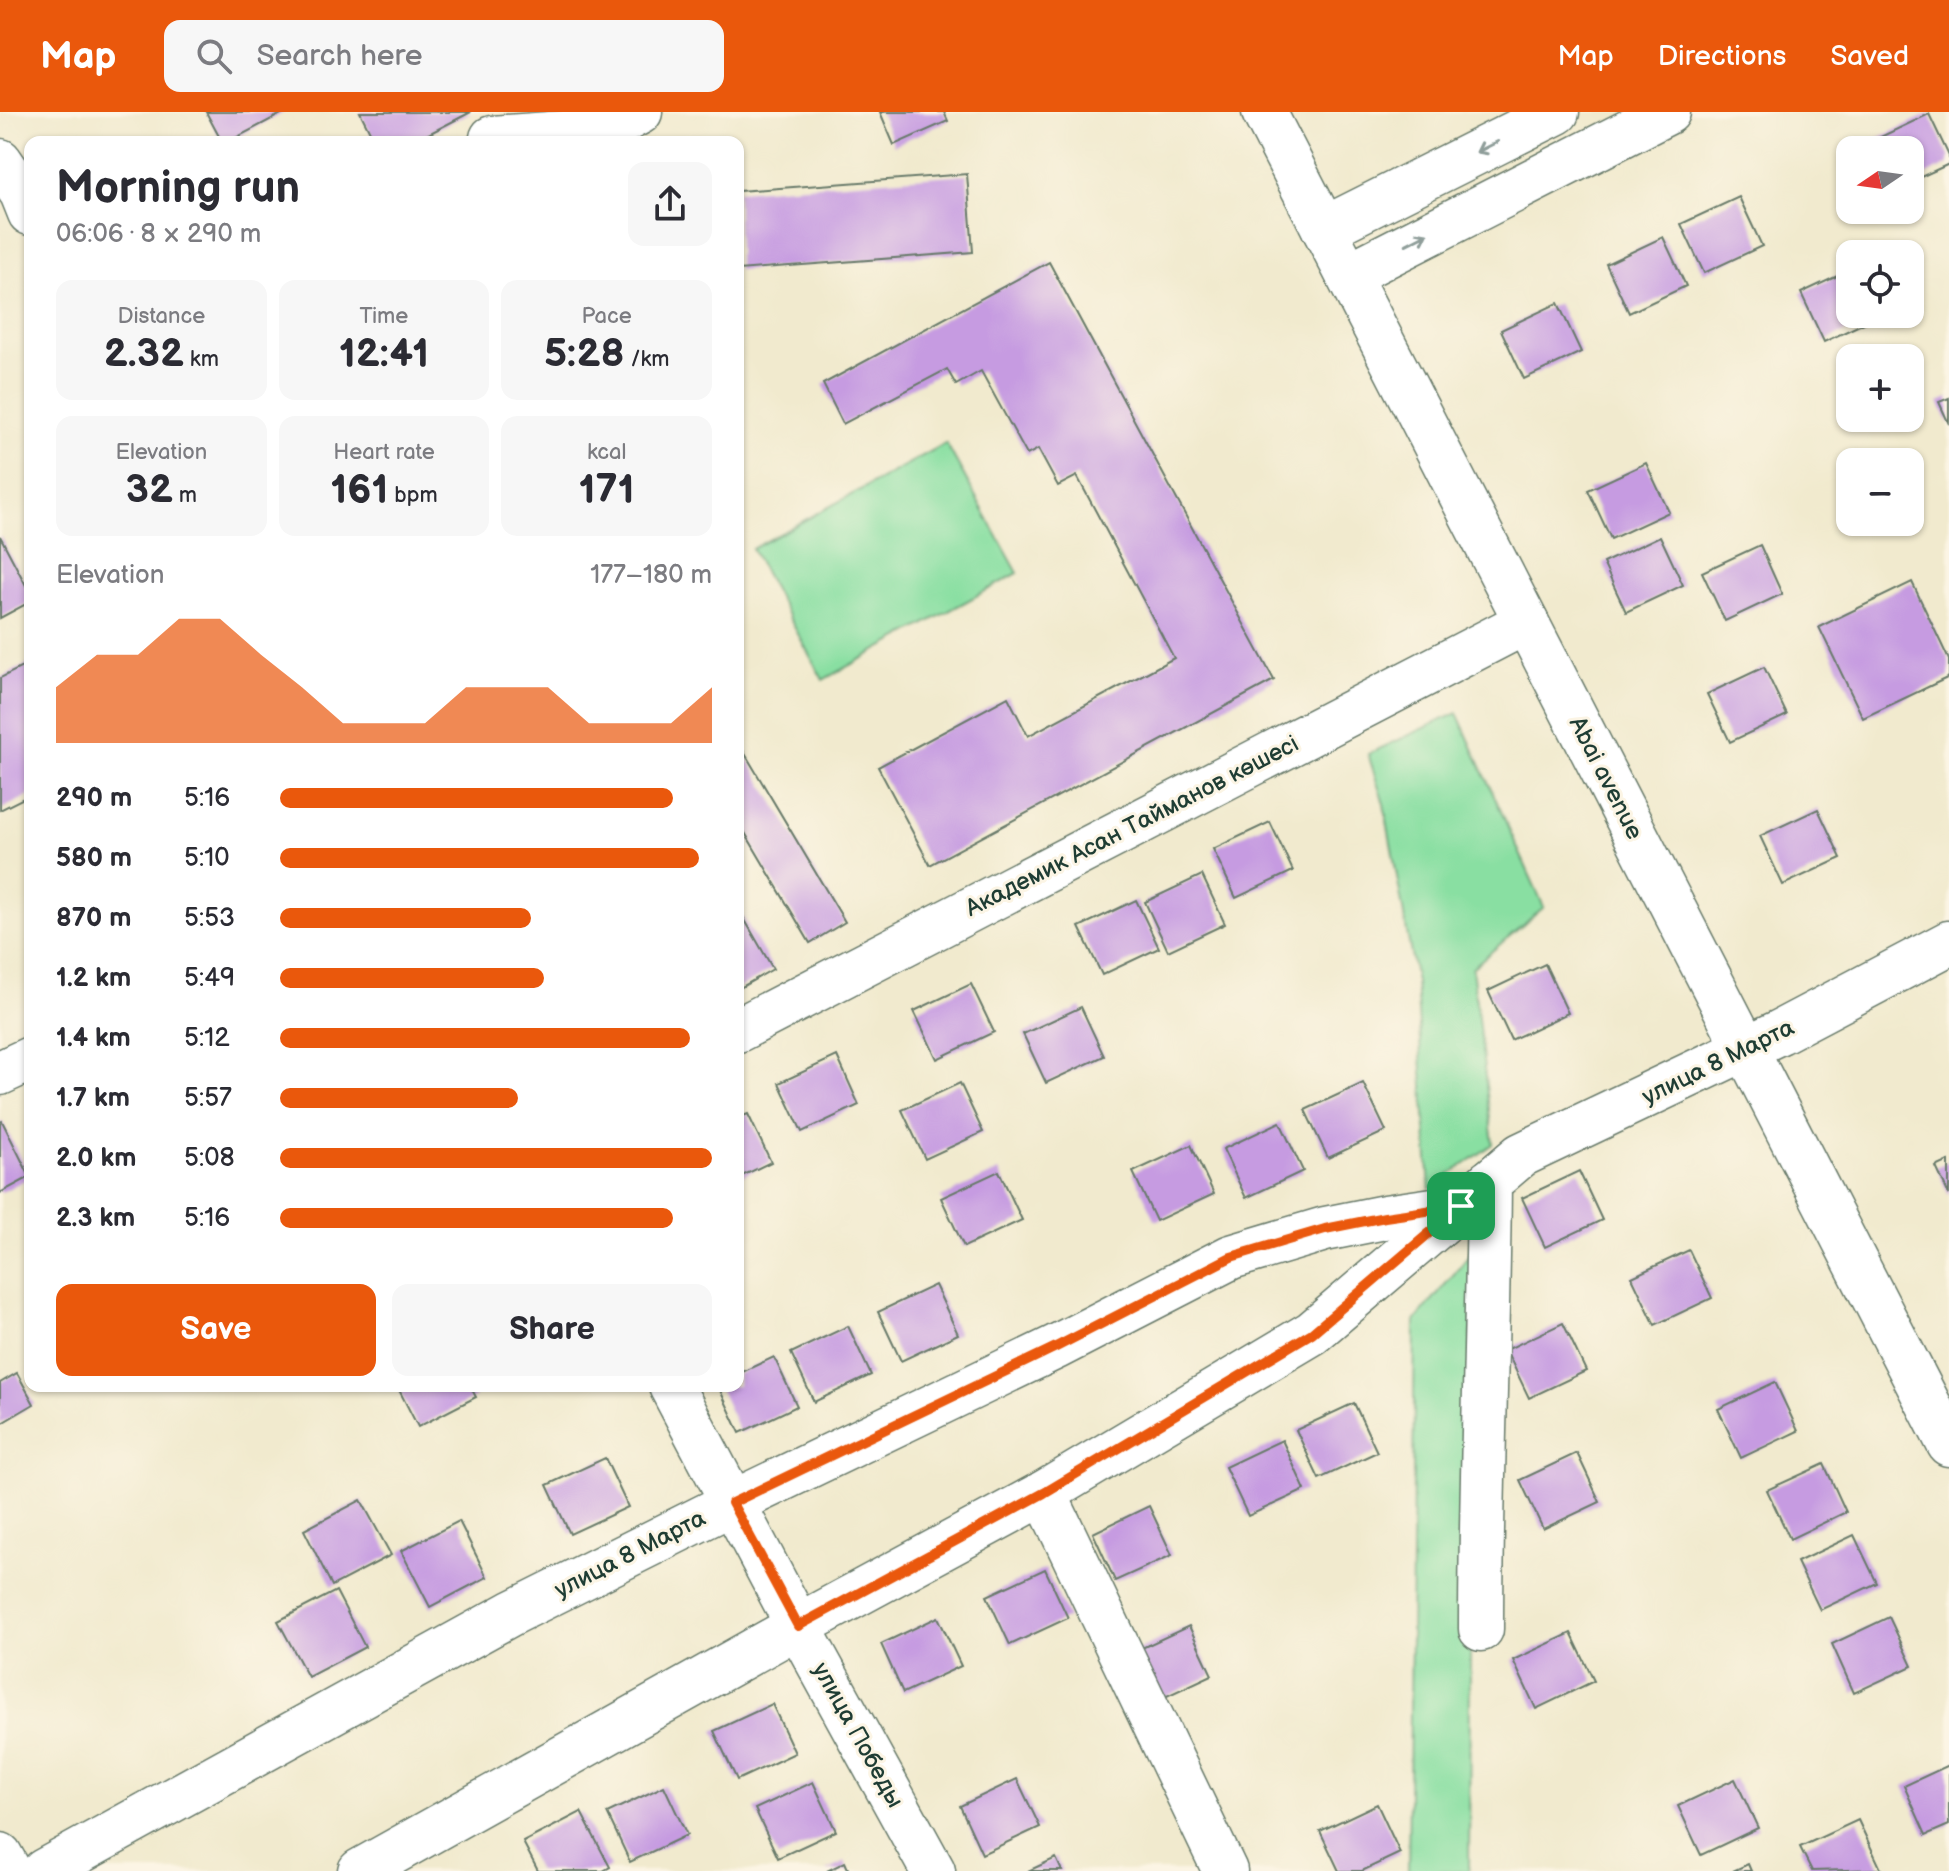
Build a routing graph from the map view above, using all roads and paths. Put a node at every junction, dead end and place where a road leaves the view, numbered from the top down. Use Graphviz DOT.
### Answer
graph roads {
  1 [pos="640,112"];
  2 [pos="1264,112"];
  3 [pos="1557,112"];
  4 [pos="1668,112"];
  5 [pos="521,136"];
  6 [pos="0,161"];
  7 [pos="24,198"];
  8 [pos="1324,229"];
  9 [pos="1348,275"];
  10 [pos="1526,622"];
  11 [pos="1949,943"];
  12 [pos="744,1027"];
  13 [pos="1746,1049"];
  14 [pos="24,1062"];
  15 [pos="0,1073"];
  16 [pos="1475,1194"];
  17 [pos="674,1392"];
  18 [pos="1949,1444"];
  19 [pos="1044,1493"];
  20 [pos="732,1503"];
  21 [pos="798,1626"];
  22 [pos="1481,1629"];
  23 [pos="0,1855"];
  24 [pos="9,1871"];
  25 [pos="44,1871"];
  26 [pos="360,1871"];
  27 [pos="933,1871"];
  28 [pos="1225,1871"];
  1 -- 5 [label="street"];
  2 -- 8 [label="street, Abai avenue"];
  3 -- 8 [label="street, one-way"];
  9 -- 4 [label="street, one-way"];
  6 -- 7 [label="street"];
  8 -- 9 [label="street, Abai avenue"];
  9 -- 10 [label="street, Abai avenue"];
  10 -- 12 [label="street, Академик Асан Тайманов көшесі"];
  10 -- 13 [label="street, Abai avenue"];
  11 -- 13 [label="street, улица 8 Марта"];
  13 -- 16 [label="street, улица 8 Марта"];
  13 -- 18 [label="street, Abai avenue"];
  14 -- 15 [label="street"];
  16 -- 19 [label="street, улица 8 Марта"];
  16 -- 20 [label="street, улица 8 Марта"];
  16 -- 22 [label="street"];
  17 -- 20 [label="street, улица Победы"];
  19 -- 21 [label="street, улица 8 Марта"];
  19 -- 28 [label="street"];
  20 -- 21 [label="street, улица Победы"];
  20 -- 25 [label="street, улица 8 Марта"];
  21 -- 26 [label="street, улица 8 Марта"];
  21 -- 27 [label="street, улица Победы"];
  23 -- 24 [label="street"];
}
